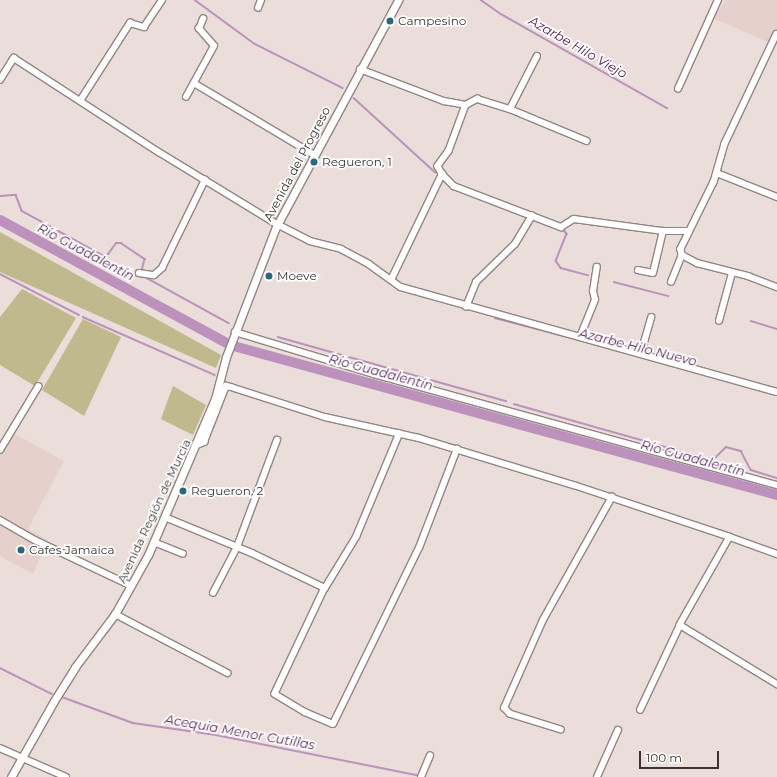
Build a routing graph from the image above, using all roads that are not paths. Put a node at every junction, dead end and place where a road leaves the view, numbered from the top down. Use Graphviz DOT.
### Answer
graph roads {
  1 [pos="162,0"];
  2 [pos="261,0"];
  3 [pos="398,0"];
  4 [pos="718,0"];
  5 [pos="258,8"];
  6 [pos="203,19"];
  7 [pos="777,34"];
  8 [pos="537,56"];
  9 [pos="360,69"];
  10 [pos="0,80"];
  11 [pos="194,83"];
  12 [pos="678,89"];
  13 [pos="186,97"];
  14 [pos="80,101"];
  15 [pos="466,105"];
  16 [pos="510,109"];
  17 [pos="587,141"];
  18 [pos="315,155"];
  19 [pos="717,173"];
  20 [pos="442,174"];
  21 [pos="205,180"];
  22 [pos="777,197"];
  23 [pos="532,216"];
  24 [pos="278,224"];
  25 [pos="664,231"];
  26 [pos="689,231"];
  27 [pos="682,255"];
  28 [pos="596,267"];
  29 [pos="638,270"];
  30 [pos="139,273"];
  31 [pos="732,273"];
  32 [pos="391,280"];
  33 [pos="671,282"];
  34 [pos="777,287"];
  35 [pos="466,307"];
  36 [pos="651,317"];
  37 [pos="719,322"];
  38 [pos="235,332"];
  39 [pos="580,337"];
  40 [pos="230,344"];
  41 [pos="641,353"];
  42 [pos="38,388"];
  43 [pos="777,392"];
  44 [pos="399,434"];
  45 [pos="277,440"];
  46 [pos="197,445"];
  47 [pos="457,449"];
  48 [pos="0,450"];
  49 [pos="777,485"];
  50 [pos="612,498"];
  51 [pos="165,517"];
  52 [pos="0,520"];
  53 [pos="730,537"];
  54 [pos="154,542"];
  55 [pos="237,547"];
  56 [pos="183,554"];
  57 [pos="777,554"];
  58 [pos="132,586"];
  59 [pos="325,588"];
  60 [pos="213,593"];
  61 [pos="115,614"];
  62 [pos="680,625"];
  63 [pos="228,673"];
  64 [pos="777,684"];
  65 [pos="640,710"];
  66 [pos="561,730"];
  67 [pos="618,730"];
  68 [pos="0,748"];
  69 [pos="21,756"];
  70 [pos="430,756"];
  71 [pos="11,777"];
  72 [pos="66,777"];
  73 [pos="421,777"];
  74 [pos="597,777"];
  1 -- 14 [label="street"];
  2 -- 5 [label="street"];
  3 -- 9 [label="main road, Avenida del Progreso"];
  4 -- 12 [label="street"];
  6 -- 11 [label="street"];
  7 -- 19 [label="street"];
  8 -- 16 [label="street"];
  9 -- 15 [label="street"];
  9 -- 18 [label="main road, Avenida del Progreso"];
  10 -- 14 [label="street"];
  11 -- 13 [label="street"];
  11 -- 18 [label="street"];
  14 -- 21 [label="street"];
  15 -- 16 [label="street"];
  15 -- 20 [label="street"];
  16 -- 17 [label="street"];
  18 -- 24 [label="main road, Avenida del Progreso"];
  19 -- 22 [label="street"];
  19 -- 26 [label="street"];
  20 -- 23 [label="street"];
  20 -- 32 [label="street"];
  21 -- 24 [label="street"];
  21 -- 30 [label="street"];
  23 -- 25 [label="street"];
  23 -- 35 [label="street"];
  24 -- 32 [label="street"];
  24 -- 38 [label="main road, Avenida del Progreso"];
  25 -- 26 [label="street"];
  25 -- 29 [label="street"];
  26 -- 27 [label="street"];
  27 -- 31 [label="street"];
  27 -- 33 [label="street"];
  28 -- 39 [label="street"];
  31 -- 34 [label="street"];
  31 -- 37 [label="street"];
  32 -- 35 [label="street"];
  35 -- 39 [label="street"];
  36 -- 41 [label="street"];
  38 -- 40 [label="main road, Avenida del Progreso"];
  38 -- 49 [label="street"];
  39 -- 41 [label="street"];
  40 -- 46 [label="main road, Avenida Región de Murcia"];
  41 -- 43 [label="street"];
  42 -- 48 [label="street"];
  44 -- 46 [label="street"];
  44 -- 47 [label="street"];
  44 -- 59 [label="street"];
  45 -- 55 [label="street"];
  46 -- 51 [label="main road, Avenida Región de Murcia"];
  47 -- 50 [label="street"];
  47 -- 59 [label="street"];
  50 -- 53 [label="street"];
  50 -- 66 [label="street"];
  51 -- 54 [label="main road, Avenida Región de Murcia"];
  51 -- 55 [label="street"];
  52 -- 58 [label="street"];
  53 -- 57 [label="street"];
  53 -- 62 [label="street"];
  54 -- 56 [label="street"];
  54 -- 58 [label="main road, Avenida Región de Murcia"];
  55 -- 59 [label="street"];
  55 -- 60 [label="street"];
  58 -- 61 [label="main road, Avenida Región de Murcia"];
  61 -- 63 [label="street"];
  61 -- 69 [label="main road, Avenida Región de Murcia"];
  62 -- 64 [label="street"];
  62 -- 65 [label="street"];
  67 -- 74 [label="street"];
  68 -- 69 [label="street"];
  69 -- 71 [label="main road, Avenida Región de Murcia"];
  69 -- 72 [label="street"];
  70 -- 73 [label="street"];
}
